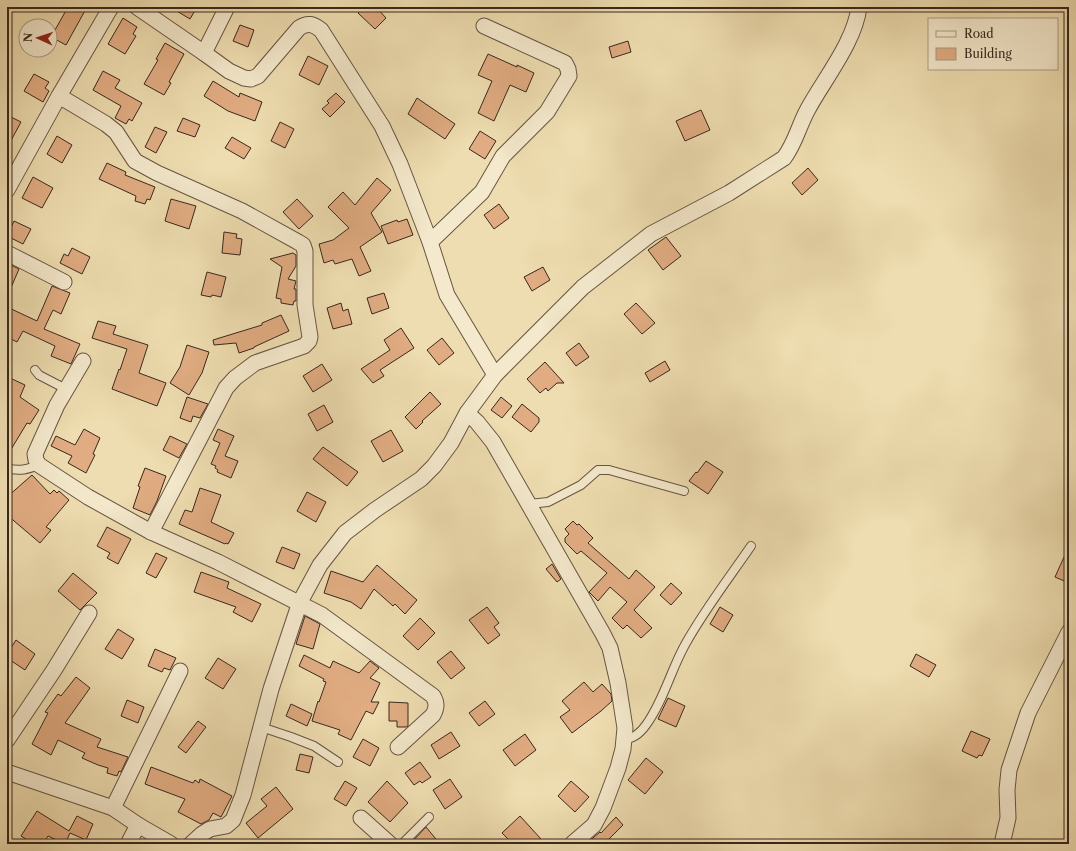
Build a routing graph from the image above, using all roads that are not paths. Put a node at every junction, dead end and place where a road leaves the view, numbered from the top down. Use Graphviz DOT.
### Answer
graph roads {
  1 [pos="111,7"];
  2 [pos="137,7"];
  3 [pos="227,7"];
  4 [pos="860,7"];
  5 [pos="484,26"];
  6 [pos="204,53"];
  7 [pos="59,96"];
  8 [pos="7,190"];
  9 [pos="430,242"];
  10 [pos="7,253"];
  11 [pos="64,282"];
  12 [pos="83,360"];
  13 [pos="35,370"];
  14 [pos="495,375"];
  15 [pos="66,389"];
  16 [pos="467,413"];
  17 [pos="39,465"];
  18 [pos="7,468"];
  19 [pos="684,491"];
  20 [pos="529,504"];
  21 [pos="151,532"];
  22 [pos="751,546"];
  23 [pos="300,602"];
  24 [pos="89,613"];
  25 [pos="1069,632"];
  26 [pos="180,671"];
  27 [pos="261,727"];
  28 [pos="624,739"];
  29 [pos="7,740"];
  30 [pos="398,747"];
  31 [pos="338,762"];
  32 [pos="7,772"];
  33 [pos="113,808"];
  34 [pos="429,817"];
  35 [pos="361,818"];
  36 [pos="138,825"];
  37 [pos="128,844"];
  38 [pos="171,844"];
  39 [pos="191,844"];
  40 [pos="390,844"];
  41 [pos="402,844"];
  42 [pos="572,844"];
  43 [pos="1002,844"];
  1 -- 7 [label="street"];
  2 -- 6 [label="street"];
  3 -- 6 [label="street"];
  4 -- 14 [label="street"];
  5 -- 9 [label="street"];
  6 -- 9 [label="street"];
  7 -- 8 [label="street"];
  7 -- 21 [label="street"];
  9 -- 14 [label="street"];
  10 -- 11 [label="street"];
  12 -- 15 [label="street"];
  13 -- 15 [label="lane"];
  14 -- 16 [label="street"];
  15 -- 17 [label="street"];
  16 -- 20 [label="street"];
  16 -- 23 [label="street"];
  17 -- 18 [label="lane"];
  17 -- 21 [label="street"];
  19 -- 20 [label="lane"];
  20 -- 28 [label="street"];
  21 -- 23 [label="street"];
  22 -- 28 [label="lane"];
  23 -- 27 [label="street"];
  23 -- 30 [label="street"];
  24 -- 29 [label="street"];
  25 -- 43 [label="street"];
  26 -- 33 [label="street"];
  27 -- 31 [label="lane"];
  27 -- 39 [label="street"];
  28 -- 42 [label="street"];
  32 -- 33 [label="street"];
  33 -- 36 [label="street"];
  34 -- 41 [label="lane"];
  35 -- 40 [label="street"];
  36 -- 37 [label="street"];
  36 -- 38 [label="street"];
}
